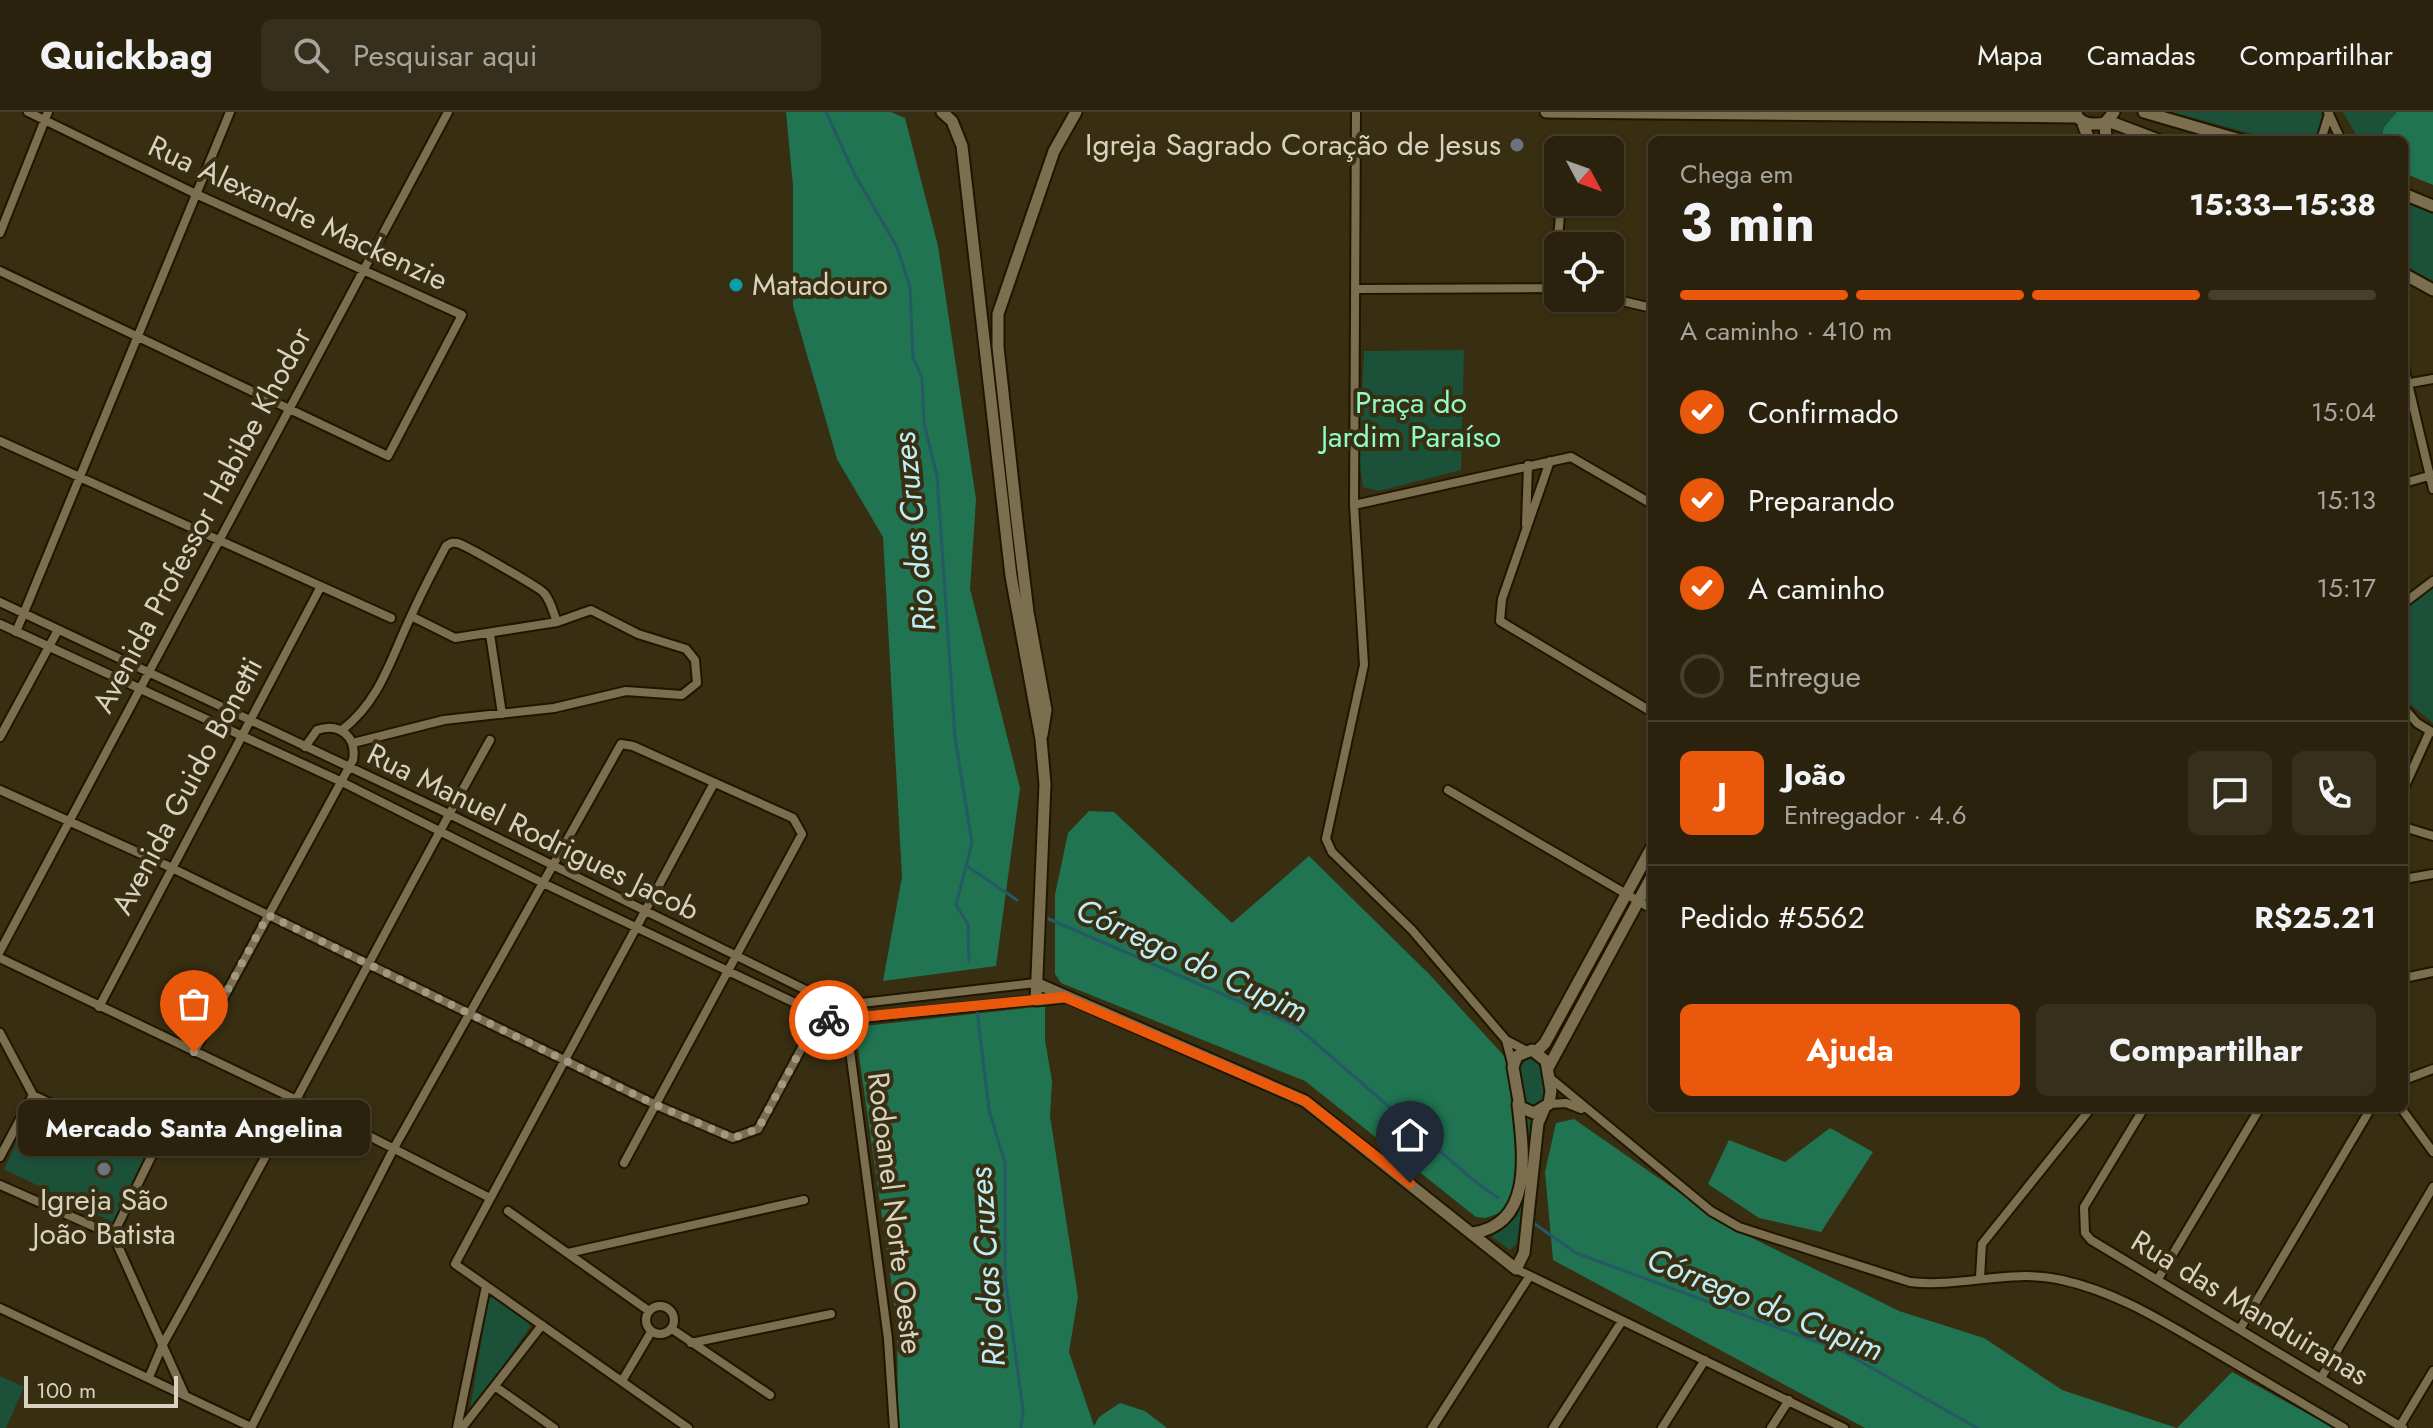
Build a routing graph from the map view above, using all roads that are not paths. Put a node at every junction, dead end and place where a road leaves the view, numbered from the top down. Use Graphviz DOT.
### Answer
graph roads {
  1 [pos="28,112"];
  2 [pos="230,112"];
  3 [pos="448,112"];
  4 [pos="942,112"];
  5 [pos="1076,112"];
  6 [pos="1356,112"];
  7 [pos="1546,112"];
  8 [pos="2144,112"];
  9 [pos="2329,113"];
  10 [pos="47,116"];
  11 [pos="2078,117"];
  12 [pos="2109,118"];
  13 [pos="2087,136"];
  14 [pos="2149,136"];
  15 [pos="2226,136"];
  16 [pos="2323,136"];
  17 [pos="2339,136"];
  18 [pos="196,194"];
  19 [pos="2408,196"];
  20 [pos="2433,206"];
  21 [pos="0,233"];
  22 [pos="363,269"];
  23 [pos="0,271"];
  24 [pos="2408,276"];
  25 [pos="1544,288"];
  26 [pos="1357,289"];
  27 [pos="2433,290"];
  28 [pos="1624,301"];
  29 [pos="1648,307"];
  30 [pos="140,336"];
  31 [pos="2433,379"];
  32 [pos="2408,383"];
  33 [pos="2408,390"];
  34 [pos="290,408"];
  35 [pos="0,441"];
  36 [pos="1550,461"];
  37 [pos="1528,465"];
  38 [pos="2432,475"];
  39 [pos="81,478"];
  40 [pos="2408,482"];
  41 [pos="2433,489"];
  42 [pos="1648,502"];
  43 [pos="1354,505"];
  44 [pos="1525,534"];
  45 [pos="217,542"];
  46 [pos="2433,581"];
  47 [pos="320,588"];
  48 [pos="2408,600"];
  49 [pos="0,602"];
  50 [pos="23,613"];
  51 [pos="411,616"];
  52 [pos="391,618"];
  53 [pos="557,622"];
  54 [pos="0,624"];
  55 [pos="58,630"];
  56 [pos="16,632"];
  57 [pos="490,634"];
  58 [pos="48,649"];
  59 [pos="149,673"];
  60 [pos="140,690"];
  61 [pos="1648,710"];
  62 [pos="2408,711"];
  63 [pos="502,714"];
  64 [pos="249,719"];
  65 [pos="342,730"];
  66 [pos="2432,732"];
  67 [pos="241,734"];
  68 [pos="0,737"];
  69 [pos="1041,739"];
  70 [pos="490,740"];
  71 [pos="353,743"];
  72 [pos="305,747"];
  73 [pos="348,769"];
  74 [pos="2408,780"];
  75 [pos="342,782"];
  76 [pos="713,785"];
  77 [pos="0,790"];
  78 [pos="1448,790"];
  79 [pos="449,814"];
  80 [pos="68,820"];
  81 [pos="2408,828"];
  82 [pos="440,830"];
  83 [pos="2433,836"];
  84 [pos="1648,854"];
  85 [pos="170,867"];
  86 [pos="554,869"];
  87 [pos="2433,874"];
  88 [pos="2408,878"];
  89 [pos="545,884"];
  90 [pos="1648,884"];
  91 [pos="1626,894"];
  92 [pos="1639,901"];
  93 [pos="1648,907"];
  94 [pos="645,913"];
  95 [pos="268,915"];
  96 [pos="637,929"];
  97 [pos="0,951"];
  98 [pos="738,956"];
  99 [pos="0,958"];
  100 [pos="368,964"];
  101 [pos="728,972"];
  102 [pos="2433,972"];
  103 [pos="2408,977"];
  104 [pos="1036,983"];
  105 [pos="1064,997"];
  106 [pos="1036,1000"];
  107 [pos="844,1005"];
  108 [pos="99,1007"];
  109 [pos="470,1012"];
  110 [pos="819,1016"];
  111 [pos="845,1021"];
  112 [pos="0,1033"];
  113 [pos="1506,1040"];
  114 [pos="1532,1051"];
  115 [pos="194,1052"];
  116 [pos="564,1058"];
  117 [pos="1513,1067"];
  118 [pos="2433,1069"];
  119 [pos="1548,1072"];
  120 [pos="2408,1078"];
  121 [pos="33,1095"];
  122 [pos="298,1102"];
  123 [pos="1518,1103"];
  124 [pos="656,1105"];
  125 [pos="1546,1107"];
  126 [pos="1586,1110"];
  127 [pos="2088,1112"];
  128 [pos="2142,1112"];
  129 [pos="2258,1112"];
  130 [pos="2369,1112"];
  131 [pos="2404,1112"];
  132 [pos="286,1125"];
  133 [pos="394,1148"];
  134 [pos="2433,1152"];
  135 [pos="153,1153"];
  136 [pos="0,1157"];
  137 [pos="624,1163"];
  138 [pos="0,1185"];
  139 [pos="2433,1187"];
  140 [pos="490,1198"];
  141 [pos="804,1200"];
  142 [pos="508,1211"];
  143 [pos="1473,1233"];
  144 [pos="113,1235"];
  145 [pos="568,1253"];
  146 [pos="1516,1269"];
  147 [pos="1529,1277"];
  148 [pos="1980,1278"];
  149 [pos="2158,1279"];
  150 [pos="486,1286"];
  151 [pos="0,1308"];
  152 [pos="649,1311"];
  153 [pos="831,1314"];
  154 [pos="1622,1321"];
  155 [pos="542,1325"];
  156 [pos="672,1329"];
  157 [pos="2240,1329"];
  158 [pos="651,1332"];
  159 [pos="691,1343"];
  160 [pos="163,1344"];
  161 [pos="1705,1360"];
  162 [pos="2433,1371"];
  163 [pos="149,1377"];
  164 [pos="2321,1378"];
  165 [pos="622,1381"];
  166 [pos="496,1387"];
  167 [pos="184,1393"];
  168 [pos="770,1395"];
  169 [pos="1789,1400"];
  170 [pos="2402,1427"];
  171 [pos="251,1428"];
  172 [pos="460,1428"];
  173 [pos="554,1428"];
  174 [pos="688,1428"];
  175 [pos="894,1428"];
  176 [pos="1432,1428"];
  177 [pos="1553,1428"];
  178 [pos="1662,1428"];
  179 [pos="1771,1428"];
  180 [pos="1844,1428"];
  181 [pos="2344,1428"];
  1 -- 10 [label="street, Rua Alexandre Mackenzie"];
  2 -- 18 [label="street"];
  3 -- 22 [label="street, Avenida Professor Habibe Khodor"];
  4 -- 69 [label="street"];
  5 -- 69 [label="street"];
  6 -- 26 [label="street"];
  7 -- 11 [label="street"];
  8 -- 15 [label="street"];
  9 -- 16 [label="street"];
  9 -- 17 [label="street"];
  10 -- 18 [label="street, Rua Alexandre Mackenzie"];
  10 -- 21 [label="street"];
  11 -- 12 [label="street"];
  11 -- 13 [label="street"];
  12 -- 14 [label="street"];
  18 -- 22 [label="street, Rua Alexandre Mackenzie"];
  18 -- 30 [label="street"];
  19 -- 20 [label="street"];
  22 -- 34 [label="street, Avenida Professor Habibe Khodor"];
  22 -- 34 [label="street, Rua Alexandre Mackenzie"];
  23 -- 30 [label="street"];
  24 -- 27 [label="street"];
  25 -- 26 [label="street"];
  26 -- 43 [label="street"];
  28 -- 29 [label="street"];
  30 -- 34 [label="street"];
  30 -- 39 [label="street"];
  31 -- 32 [label="street"];
  33 -- 38 [label="street"];
  34 -- 45 [label="street, Avenida Professor Habibe Khodor"];
  35 -- 39 [label="street"];
  36 -- 37 [label="street"];
  36 -- 42 [label="street"];
  36 -- 44 [label="street"];
  37 -- 43 [label="street"];
  37 -- 44 [label="street"];
  38 -- 40 [label="street"];
  38 -- 41 [label="street"];
  39 -- 45 [label="street"];
  39 -- 50 [label="street"];
  43 -- 113 [label="street"];
  44 -- 61 [label="street"];
  45 -- 47 [label="street"];
  45 -- 59 [label="street, Avenida Professor Habibe Khodor"];
  46 -- 48 [label="street"];
  47 -- 52 [label="street"];
  47 -- 64 [label="street, Avenida Guido Bonetti"];
  49 -- 50 [label="street, Rua Manuel Rodrigues Jacob"];
  50 -- 55 [label="street, Rua Manuel Rodrigues Jacob"];
  50 -- 56 [label="street"];
  51 -- 53 [label="street"];
  51 -- 57 [label="street"];
  51 -- 65 [label="street"];
  53 -- 57 [label="street"];
  53 -- 63 [label="street"];
  54 -- 56 [label="street, Rua Manuel Rodrigues Jacob"];
  55 -- 58 [label="street"];
  55 -- 59 [label="street, Rua Manuel Rodrigues Jacob"];
  56 -- 58 [label="street, Rua Manuel Rodrigues Jacob"];
  57 -- 63 [label="street"];
  58 -- 60 [label="street, Rua Manuel Rodrigues Jacob"];
  58 -- 68 [label="street"];
  59 -- 60 [label="street, Avenida Professor Habibe Khodor"];
  59 -- 64 [label="street, Rua Manuel Rodrigues Jacob"];
  60 -- 67 [label="street, Rua Manuel Rodrigues Jacob"];
  60 -- 80 [label="street, Avenida Professor Habibe Khodor"];
  62 -- 66 [label="street"];
  63 -- 71 [label="street"];
  64 -- 67 [label="street, Avenida Guido Bonetti"];
  64 -- 72 [label="street, Rua Manuel Rodrigues Jacob"];
  65 -- 71 [label="street"];
  65 -- 72 [label="street"];
  66 -- 74 [label="street"];
  67 -- 75 [label="street, Rua Manuel Rodrigues Jacob"];
  67 -- 85 [label="street, Avenida Guido Bonetti"];
  69 -- 104 [label="street"];
  70 -- 79 [label="street"];
  71 -- 73 [label="street"];
  72 -- 73 [label="street, Rua Manuel Rodrigues Jacob"];
  73 -- 75 [label="street"];
  73 -- 79 [label="street, Rua Manuel Rodrigues Jacob"];
  75 -- 82 [label="street, Rua Manuel Rodrigues Jacob"];
  75 -- 95 [label="street"];
  76 -- 86 [label="street"];
  76 -- 94 [label="street"];
  76 -- 98 [label="street"];
  77 -- 80 [label="street"];
  78 -- 91 [label="street"];
  79 -- 82 [label="street"];
  79 -- 86 [label="street, Rua Manuel Rodrigues Jacob"];
  80 -- 85 [label="street"];
  80 -- 97 [label="street, Avenida Professor Habibe Khodor"];
  81 -- 83 [label="street"];
  82 -- 89 [label="street, Rua Manuel Rodrigues Jacob"];
  82 -- 100 [label="street"];
  84 -- 91 [label="street"];
  85 -- 95 [label="street"];
  85 -- 108 [label="street, Avenida Guido Bonetti"];
  86 -- 89 [label="street"];
  86 -- 94 [label="street, Rua Manuel Rodrigues Jacob"];
  87 -- 88 [label="street"];
  89 -- 96 [label="street, Rua Manuel Rodrigues Jacob"];
  89 -- 109 [label="street"];
  90 -- 92 [label="street"];
  91 -- 92 [label="street"];
  91 -- 114 [label="street"];
  92 -- 93 [label="street"];
  92 -- 119 [label="street"];
  94 -- 96 [label="street"];
  94 -- 98 [label="street, Rua Manuel Rodrigues Jacob"];
  95 -- 100 [label="street"];
  95 -- 115 [label="street"];
  96 -- 101 [label="street, Rua Manuel Rodrigues Jacob"];
  96 -- 116 [label="street"];
  98 -- 101 [label="street"];
  98 -- 107 [label="street, Rua Manuel Rodrigues Jacob"];
  99 -- 108 [label="street"];
  100 -- 109 [label="street"];
  100 -- 122 [label="street"];
  101 -- 110 [label="street, Rua Manuel Rodrigues Jacob"];
  101 -- 124 [label="street"];
  102 -- 103 [label="street"];
  104 -- 105 [label="street, Rua Manuel Rodrigues Jacob"];
  104 -- 106 [label="street"];
  104 -- 107 [label="street"];
  105 -- 106 [label="street, Rua Manuel Rodrigues Jacob"];
  105 -- 143 [label="street, Rua Manuel Rodrigues Jacob"];
  106 -- 111 [label="street, Rua Manuel Rodrigues Jacob"];
  107 -- 111 [label="street, Rodoanel Norte Oeste"];
  108 -- 115 [label="street"];
  109 -- 116 [label="street"];
  109 -- 133 [label="street"];
  110 -- 111 [label="street, Rua Manuel Rodrigues Jacob"];
  110 -- 124 [label="street"];
  111 -- 175 [label="street, Rodoanel Norte Oeste"];
  112 -- 121 [label="street"];
  113 -- 114 [label="street"];
  113 -- 117 [label="street"];
  114 -- 117 [label="street"];
  114 -- 119 [label="street"];
  115 -- 122 [label="street"];
  116 -- 124 [label="street"];
  116 -- 140 [label="street"];
  117 -- 123 [label="street"];
  118 -- 120 [label="street"];
  119 -- 125 [label="street"];
  119 -- 126 [label="street"];
  121 -- 135 [label="street"];
  121 -- 136 [label="street"];
  122 -- 132 [label="street"];
  122 -- 133 [label="street"];
  123 -- 125 [label="street"];
  123 -- 143 [label="street"];
  124 -- 137 [label="street"];
  125 -- 126 [label="street"];
  125 -- 146 [label="street"];
  126 -- 148 [label="street"];
  127 -- 148 [label="street"];
  128 -- 149 [label="street, Rua das Manduiranas"];
  129 -- 149 [label="street"];
  130 -- 157 [label="street"];
  131 -- 134 [label="street"];
  132 -- 135 [label="street"];
  132 -- 160 [label="street"];
  133 -- 140 [label="street"];
  133 -- 171 [label="street"];
  135 -- 144 [label="street"];
  138 -- 144 [label="street"];
  139 -- 164 [label="street"];
  140 -- 150 [label="street"];
  141 -- 145 [label="street"];
  142 -- 145 [label="street"];
  143 -- 146 [label="street, Rua Manuel Rodrigues Jacob"];
  144 -- 160 [label="street"];
  145 -- 152 [label="street"];
  146 -- 147 [label="street, Rua Manuel Rodrigues Jacob"];
  147 -- 154 [label="street, Rua Manuel Rodrigues Jacob"];
  147 -- 176 [label="street"];
  148 -- 181 [label="street"];
  149 -- 157 [label="street, Rua das Manduiranas"];
  150 -- 155 [label="street"];
  150 -- 172 [label="street"];
  151 -- 163 [label="street"];
  152 -- 156 [label="street"];
  152 -- 158 [label="street"];
  153 -- 159 [label="street"];
  154 -- 161 [label="street, Rua Manuel Rodrigues Jacob"];
  154 -- 177 [label="street"];
  155 -- 165 [label="street"];
  155 -- 166 [label="street"];
  156 -- 158 [label="street"];
  156 -- 159 [label="street"];
  157 -- 164 [label="street, Rua das Manduiranas"];
  158 -- 165 [label="street"];
  159 -- 168 [label="street"];
  160 -- 163 [label="street"];
  160 -- 167 [label="street"];
  161 -- 169 [label="street, Rua Manuel Rodrigues Jacob"];
  161 -- 178 [label="street"];
  162 -- 170 [label="street"];
  163 -- 167 [label="street"];
  164 -- 170 [label="street, Rua das Manduiranas"];
  165 -- 174 [label="street"];
  166 -- 172 [label="street"];
  166 -- 173 [label="street"];
  167 -- 171 [label="street"];
  169 -- 179 [label="street"];
  169 -- 180 [label="street, Rua Manuel Rodrigues Jacob"];
}
